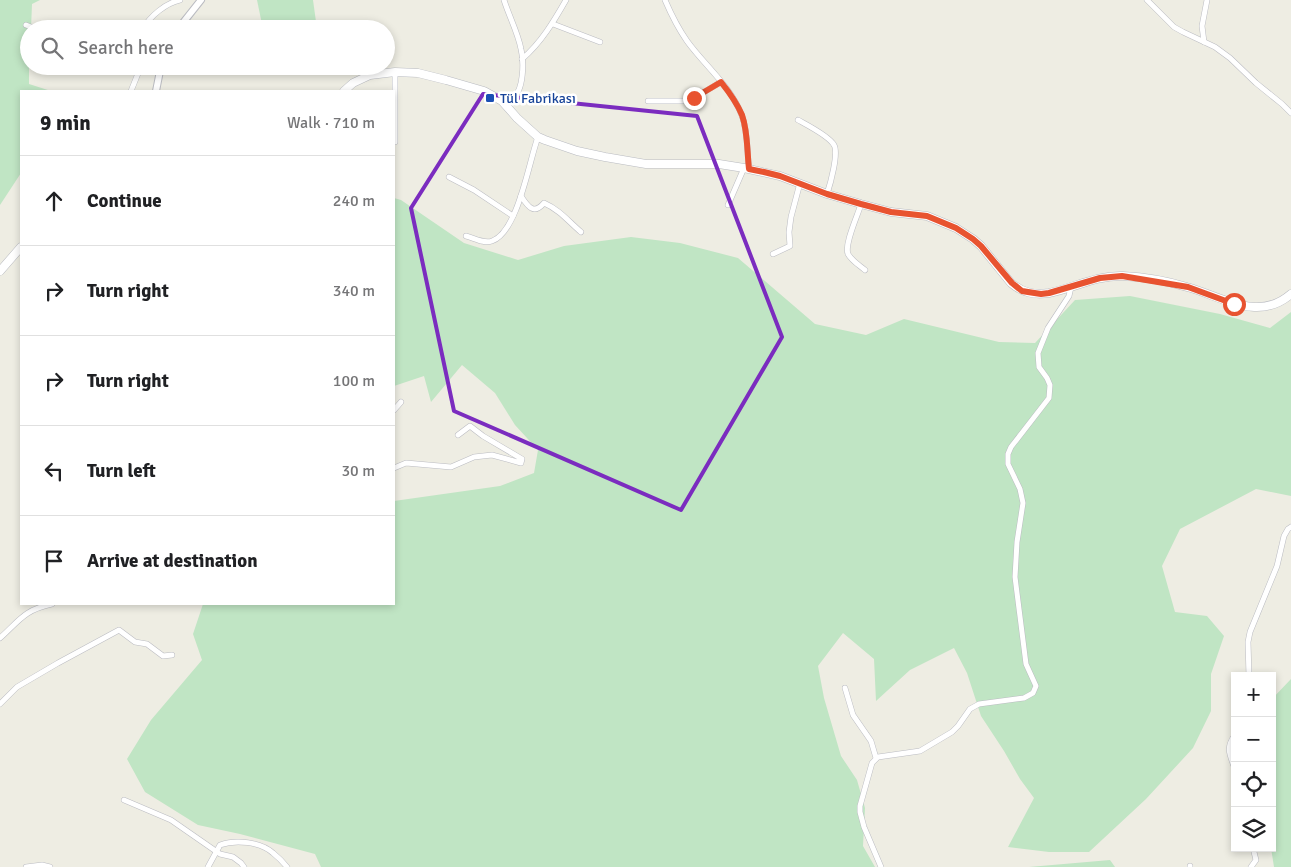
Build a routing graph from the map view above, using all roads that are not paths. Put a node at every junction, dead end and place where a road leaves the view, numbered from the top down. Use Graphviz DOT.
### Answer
graph roads {
  1 [pos="180,0"];
  2 [pos="201,0"];
  3 [pos="504,0"];
  4 [pos="566,0"];
  5 [pos="665,0"];
  6 [pos="1147,0"];
  7 [pos="1207,0"];
  8 [pos="149,20"];
  9 [pos="185,20"];
  10 [pos="552,24"];
  11 [pos="600,42"];
  12 [pos="1204,42"];
  13 [pos="522,59"];
  14 [pos="395,72"];
  15 [pos="137,75"];
  16 [pos="159,75"];
  17 [pos="368,75"];
  18 [pos="721,82"];
  19 [pos="131,90"];
  20 [pos="156,90"];
  21 [pos="345,90"];
  22 [pos="502,101"];
  23 [pos="648,101"];
  24 [pos="1291,113"];
  25 [pos="798,120"];
  26 [pos="538,137"];
  27 [pos="395,142"];
  28 [pos="747,169"];
  29 [pos="449,177"];
  30 [pos="800,183"];
  31 [pos="827,194"];
  32 [pos="521,196"];
  33 [pos="861,204"];
  34 [pos="728,205"];
  35 [pos="512,216"];
  36 [pos="581,232"];
  37 [pos="466,236"];
  38 [pos="20,248"];
  39 [pos="773,254"];
  40 [pos="865,270"];
  41 [pos="0,271"];
  42 [pos="1071,287"];
  43 [pos="1291,294"];
  44 [pos="402,402"];
  45 [pos="395,409"];
  46 [pos="458,435"];
  47 [pos="395,468"];
  48 [pos="1291,527"];
  49 [pos="48,605"];
  50 [pos="0,638"];
  51 [pos="172,655"];
  52 [pos="1250,672"];
  53 [pos="845,688"];
  54 [pos="0,704"];
  55 [pos="1231,741"];
  56 [pos="1231,756"];
  57 [pos="876,758"];
  58 [pos="124,800"];
  59 [pos="216,852"];
  60 [pos="1254,852"];
  61 [pos="26,867"];
  62 [pos="50,867"];
  63 [pos="208,867"];
  64 [pos="244,867"];
  65 [pos="287,867"];
  66 [pos="881,867"];
  67 [pos="1252,867"];
  1 -- 8 [label="street"];
  2 -- 9 [label="street"];
  3 -- 13 [label="street"];
  4 -- 10 [label="street"];
  5 -- 18 [label="street"];
  6 -- 12 [label="street"];
  7 -- 12 [label="street"];
  10 -- 11 [label="street"];
  10 -- 13 [label="street"];
  12 -- 24 [label="street"];
  13 -- 22 [label="street"];
  14 -- 22 [label="main road"];
  14 -- 27 [label="street"];
  15 -- 19 [label="street"];
  16 -- 20 [label="street"];
  17 -- 21 [label="main road"];
  18 -- 23 [label="street"];
  18 -- 28 [label="street"];
  22 -- 26 [label="main road"];
  25 -- 31 [label="street"];
  26 -- 28 [label="main road"];
  26 -- 32 [label="street"];
  28 -- 30 [label="main road"];
  28 -- 34 [label="street"];
  29 -- 35 [label="street"];
  30 -- 31 [label="main road"];
  30 -- 39 [label="street"];
  31 -- 33 [label="main road"];
  32 -- 35 [label="street"];
  32 -- 36 [label="street"];
  33 -- 40 [label="street"];
  33 -- 42 [label="main road"];
  35 -- 37 [label="street"];
  38 -- 41 [label="main road"];
  42 -- 43 [label="main road"];
  42 -- 57 [label="street"];
  44 -- 45 [label="street"];
  46 -- 47 [label="street"];
  48 -- 52 [label="street"];
  49 -- 50 [label="street"];
  51 -- 54 [label="street"];
  53 -- 57 [label="street"];
  55 -- 56 [label="street"];
  57 -- 66 [label="street"];
  58 -- 59 [label="street"];
  59 -- 63 [label="street"];
  59 -- 64 [label="street"];
  59 -- 65 [label="street"];
  60 -- 67 [label="street"];
  61 -- 62 [label="street"];
}
